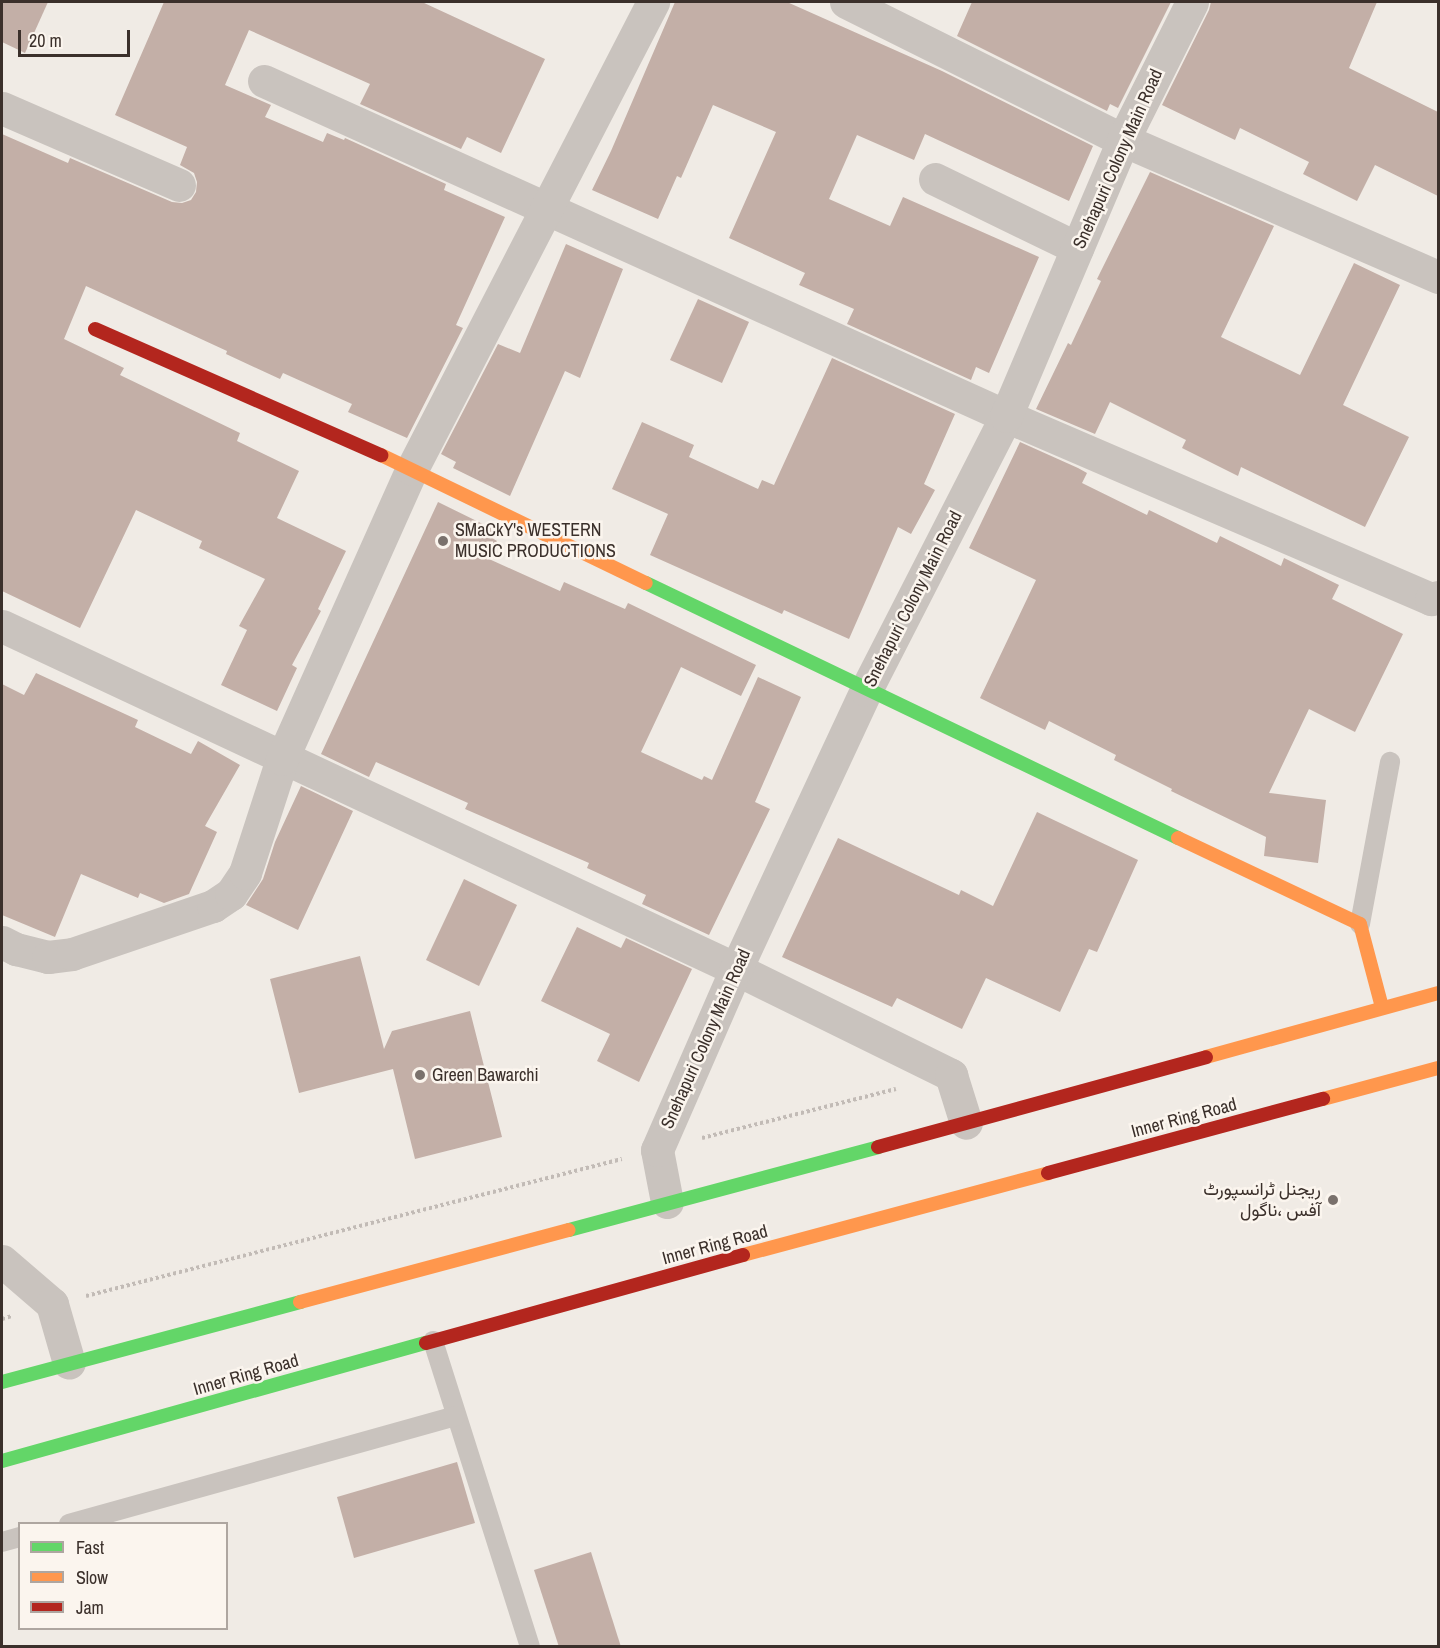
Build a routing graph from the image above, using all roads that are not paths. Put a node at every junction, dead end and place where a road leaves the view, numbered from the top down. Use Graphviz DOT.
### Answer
graph roads {
  1 [pos="653,2"];
  2 [pos="846,2"];
  3 [pos="1192,2"];
  4 [pos="264,81"];
  5 [pos="2,108"];
  6 [pos="1123,140"];
  7 [pos="935,179"];
  8 [pos="179,184"];
  9 [pos="547,207"];
  10 [pos="1077,248"];
  11 [pos="1438,277"];
  12 [pos="95,329"];
  13 [pos="1006,416"];
  14 [pos="412,469"];
  15 [pos="1438,597"];
  16 [pos="2,626"];
  17 [pos="866,690"];
  18 [pos="282,759"];
  19 [pos="1390,762"];
  20 [pos="1360,924"];
  21 [pos="2,942"];
  22 [pos="736,969"];
  23 [pos="1438,993"];
  24 [pos="1382,1007"];
  25 [pos="1438,1068"];
  26 [pos="966,1123"];
  27 [pos="667,1202"];
  28 [pos="2,1261"];
  29 [pos="433,1341"];
  30 [pos="69,1363"];
  31 [pos="2,1382"];
  32 [pos="455,1416"];
  33 [pos="2,1461"];
  34 [pos="76,1522"];
  35 [pos="18,1538"];
  36 [pos="2,1542"];
  37 [pos="530,1647"];
  1 -- 9 [label="street"];
  2 -- 6 [label="street"];
  3 -- 6 [label="street, Snehapuri Colony Main Road"];
  4 -- 9 [label="street"];
  5 -- 8 [label="street"];
  6 -- 10 [label="street, Snehapuri Colony Main Road"];
  6 -- 11 [label="street"];
  7 -- 10 [label="street"];
  9 -- 13 [label="street"];
  9 -- 14 [label="street"];
  10 -- 13 [label="street, Snehapuri Colony Main Road"];
  12 -- 14 [label="main road"];
  13 -- 15 [label="street"];
  13 -- 17 [label="street, Snehapuri Colony Main Road"];
  14 -- 17 [label="main road"];
  14 -- 18 [label="street"];
  16 -- 18 [label="street"];
  17 -- 20 [label="main road"];
  17 -- 22 [label="street, Snehapuri Colony Main Road"];
  18 -- 21 [label="street"];
  18 -- 22 [label="street"];
  19 -- 20 [label="lane"];
  20 -- 24 [label="main road"];
  22 -- 26 [label="street"];
  22 -- 27 [label="street, Snehapuri Colony Main Road"];
  23 -- 24 [label="main road"];
  24 -- 26 [label="main road"];
  25 -- 29 [label="main road, Inner Ring Road"];
  26 -- 27 [label="main road"];
  27 -- 30 [label="main road"];
  28 -- 30 [label="street"];
  29 -- 32 [label="lane"];
  29 -- 33 [label="main road, Inner Ring Road"];
  30 -- 31 [label="main road"];
  32 -- 34 [label="lane"];
  32 -- 37 [label="lane"];
  35 -- 36 [label="lane"];
}
